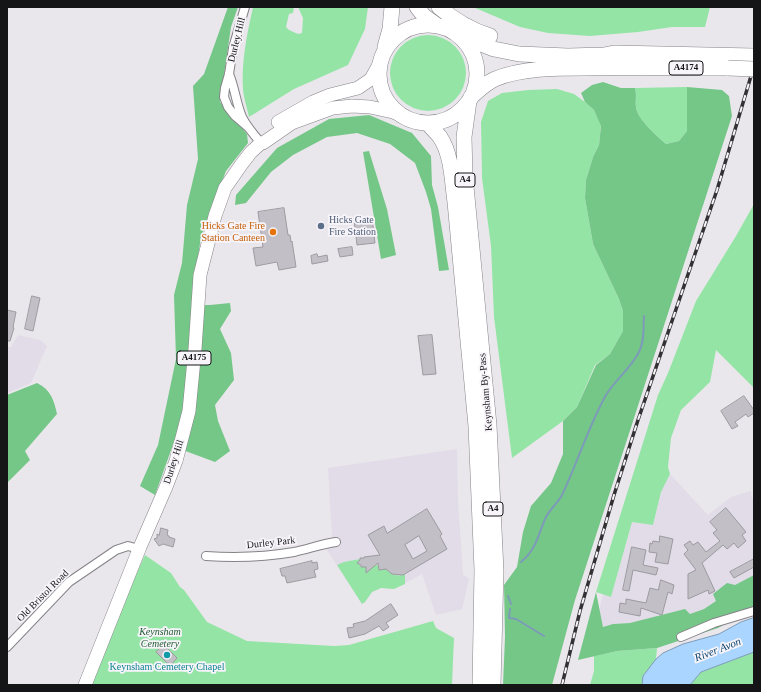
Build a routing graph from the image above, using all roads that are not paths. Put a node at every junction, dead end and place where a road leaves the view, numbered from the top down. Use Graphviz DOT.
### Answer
graph roads {
  1 [pos="245,7"];
  2 [pos="392,7"];
  3 [pos="417,7"];
  4 [pos="439,7"];
  5 [pos="438,26"];
  6 [pos="455,33"];
  7 [pos="604,55"];
  8 [pos="754,56"];
  9 [pos="382,58"];
  10 [pos="727,61"];
  11 [pos="754,69"];
  12 [pos="229,74"];
  13 [pos="470,99"];
  14 [pos="408,118"];
  15 [pos="427,123"];
  16 [pos="248,128"];
  17 [pos="261,143"];
  18 [pos="336,542"];
  19 [pos="134,548"];
  20 [pos="206,556"];
  21 [pos="489,593"];
  22 [pos="754,611"];
  23 [pos="488,623"];
  24 [pos="681,637"];
  25 [pos="7,647"];
  26 [pos="85,685"];
  27 [pos="480,685"];
  28 [pos="493,685"];
  1 -- 12 [label="street, Durley Hill"];
  2 -- 9 [label="highway"];
  3 -- 5 [label="highway"];
  4 -- 7 [label="highway"];
  5 -- 6 [label="highway"];
  5 -- 9 [label="highway"];
  6 -- 7 [label="highway, A4174"];
  6 -- 13 [label="highway"];
  7 -- 10 [label="highway, A4174"];
  8 -- 10 [label="highway, A4174"];
  9 -- 14 [label="highway"];
  9 -- 17 [label="main road, A4175"];
  10 -- 11 [label="highway, A4174, bridge"];
  10 -- 13 [label="highway, A4174"];
  12 -- 16 [label="street, Durley Hill"];
  12 -- 16 [label="street, Durley Hill"];
  13 -- 15 [label="highway"];
  13 -- 21 [label="highway, Keynsham By-Pass / A4"];
  14 -- 15 [label="highway"];
  14 -- 17 [label="main road, A4175"];
  15 -- 21 [label="highway, Keynsham By-Pass / A4"];
  16 -- 17 [label="street, Durley Hill"];
  17 -- 19 [label="main road, Durley Hill / A4175"];
  18 -- 20 [label="street, Durley Park"];
  19 -- 25 [label="street, Old Bristol Road"];
  19 -- 26 [label="main road, Durley Hill / A4175"];
  21 -- 23 [label="highway, Keynsham By-Pass / A4"];
  22 -- 24 [label="street"];
  23 -- 27 [label="highway, Keynsham By-Pass / A4"];
  23 -- 28 [label="highway, Keynsham By-Pass / A4"];
}
